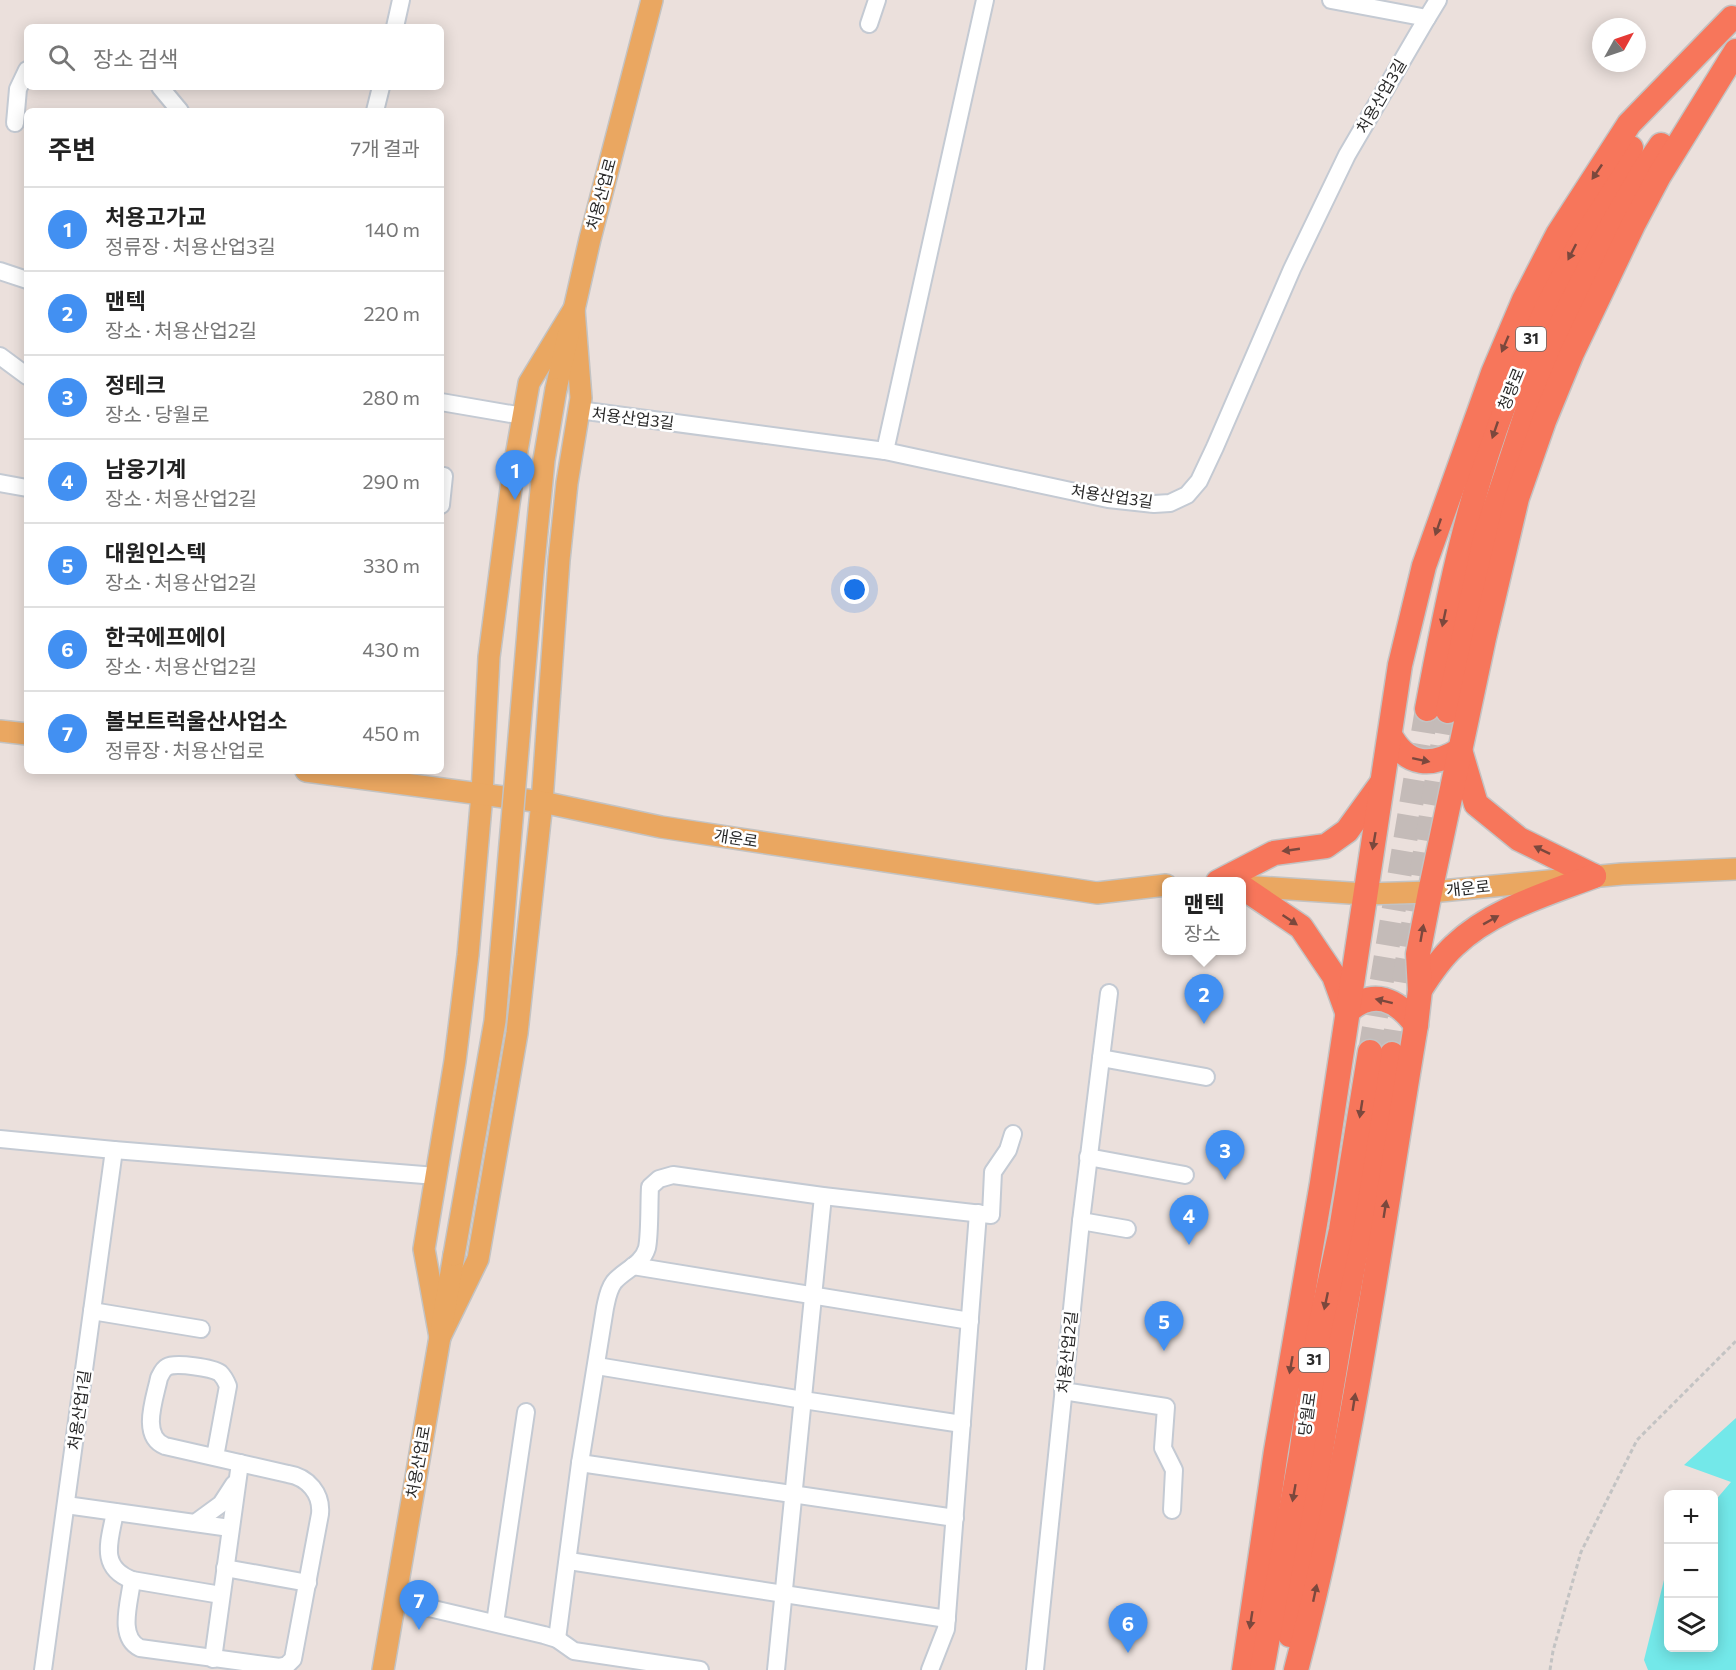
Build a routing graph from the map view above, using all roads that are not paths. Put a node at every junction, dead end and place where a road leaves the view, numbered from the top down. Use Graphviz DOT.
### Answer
graph roads {
  1 [pos="401,0"];
  2 [pos="652,0"];
  3 [pos="877,0"];
  4 [pos="985,0"];
  5 [pos="1331,0"];
  6 [pos="1438,0"];
  7 [pos="1734,16"];
  8 [pos="1427,18"];
  9 [pos="396,24"];
  10 [pos="869,24"];
  11 [pos="1736,50"];
  12 [pos="24,76"];
  13 [pos="162,90"];
  14 [pos="380,90"];
  15 [pos="178,108"];
  16 [pos="376,108"];
  17 [pos="15,123"];
  18 [pos="0,271"];
  19 [pos="24,279"];
  20 [pos="574,309"];
  21 [pos="0,356"];
  22 [pos="24,374"];
  23 [pos="444,403"];
  24 [pos="579,410"];
  25 [pos="523,416"];
  26 [pos="885,451"];
  27 [pos="0,483"];
  28 [pos="24,487"];
  29 [pos="0,731"];
  30 [pos="24,734"];
  31 [pos="1390,735"];
  32 [pos="1460,750"];
  33 [pos="356,775"];
  34 [pos="1383,782"];
  35 [pos="482,794"];
  36 [pos="542,802"];
  37 [pos="1736,869"];
  38 [pos="1594,876"];
  39 [pos="1227,877"];
  40 [pos="1162,886"];
  41 [pos="1246,887"];
  42 [pos="1246,890"];
  43 [pos="1430,892"];
  44 [pos="1365,894"];
  45 [pos="1420,990"];
  46 [pos="1109,993"];
  47 [pos="1347,1012"];
  48 [pos="1416,1025"];
  49 [pos="1101,1058"];
  50 [pos="1206,1077"];
  51 [pos="1013,1134"];
  52 [pos="0,1139"];
  53 [pos="114,1150"];
  54 [pos="1088,1157"];
  55 [pos="1185,1175"];
  56 [pos="436,1176"];
  57 [pos="823,1196"];
  58 [pos="978,1213"];
  59 [pos="1080,1221"];
  60 [pos="1127,1229"];
  61 [pos="633,1266"];
  62 [pos="813,1297"];
  63 [pos="92,1311"];
  64 [pos="970,1321"];
  65 [pos="201,1329"];
  66 [pos="440,1337"];
  67 [pos="597,1366"];
  68 [pos="1063,1391"];
  69 [pos="803,1400"];
  70 [pos="526,1412"];
  71 [pos="962,1424"];
  72 [pos="215,1457"];
  73 [pos="580,1463"];
  74 [pos="239,1470"];
  75 [pos="794,1494"];
  76 [pos="66,1505"];
  77 [pos="1172,1510"];
  78 [pos="115,1512"];
  79 [pos="955,1518"];
  80 [pos="195,1523"];
  81 [pos="230,1528"];
  82 [pos="568,1561"];
  83 [pos="225,1568"];
  84 [pos="132,1580"];
  85 [pos="308,1583"];
  86 [pos="221,1594"];
  87 [pos="784,1594"];
  88 [pos="395,1600"];
  89 [pos="947,1618"];
  90 [pos="495,1623"];
  91 [pos="557,1639"];
  92 [pos="213,1659"];
  93 [pos="605,1663"];
  94 [pos="43,1670"];
  95 [pos="383,1670"];
  96 [pos="700,1670"];
  97 [pos="776,1670"];
  98 [pos="930,1670"];
  99 [pos="1035,1670"];
  100 [pos="1244,1670"];
  101 [pos="1262,1670"];
  102 [pos="1284,1670"];
  103 [pos="1296,1670"];
  1 -- 9 [label="street"];
  2 -- 20 [label="main road, 처용산업로"];
  3 -- 10 [label="street"];
  4 -- 26 [label="street"];
  5 -- 8 [label="street"];
  6 -- 8 [label="street, 처용산업3길"];
  7 -- 11 [label="highway, 청량로 / 31, one-way"];
  7 -- 31 [label="highway, one-way"];
  8 -- 26 [label="street, 처용산업3길"];
  11 -- 32 [label="highway"];
  12 -- 17 [label="street"];
  13 -- 15 [label="street"];
  14 -- 16 [label="street"];
  18 -- 19 [label="street"];
  20 -- 24 [label="main road"];
  20 -- 25 [label="main road"];
  20 -- 66 [label="main road, 처용산업로, bridge"];
  21 -- 22 [label="street"];
  23 -- 25 [label="street"];
  24 -- 26 [label="street, 처용산업3길"];
  24 -- 36 [label="main road"];
  25 -- 35 [label="main road"];
  27 -- 28 [label="street"];
  29 -- 30 [label="main road"];
  31 -- 32 [label="highway, one-way"];
  31 -- 34 [label="highway"];
  38 -- 32 [label="highway, one-way"];
  32 -- 43 [label="highway"];
  33 -- 35 [label="main road, 개운로"];
  34 -- 39 [label="highway, one-way"];
  34 -- 44 [label="highway, one-way"];
  35 -- 36 [label="main road, 개운로"];
  35 -- 56 [label="main road"];
  36 -- 40 [label="main road, 개운로"];
  36 -- 66 [label="main road"];
  37 -- 38 [label="main road, 개운로"];
  38 -- 43 [label="main road, 개운로"];
  45 -- 38 [label="highway, one-way"];
  41 -- 44 [label="main road, 개운로"];
  42 -- 47 [label="highway, one-way"];
  43 -- 44 [label="main road, 개운로"];
  45 -- 43 [label="highway, one-way"];
  44 -- 47 [label="highway"];
  45 -- 48 [label="highway"];
  46 -- 49 [label="street, 처용산업2길"];
  48 -- 47 [label="highway, one-way"];
  47 -- 100 [label="highway, one-way"];
  103 -- 48 [label="highway, one-way"];
  49 -- 50 [label="street"];
  49 -- 54 [label="street, 처용산업2길"];
  51 -- 58 [label="street"];
  52 -- 53 [label="street"];
  53 -- 56 [label="street"];
  53 -- 63 [label="street, 처용산업1길"];
  54 -- 55 [label="street"];
  54 -- 59 [label="street, 처용산업2길"];
  56 -- 66 [label="main road"];
  57 -- 58 [label="street"];
  57 -- 61 [label="street"];
  57 -- 62 [label="street"];
  58 -- 64 [label="street"];
  59 -- 60 [label="street"];
  59 -- 68 [label="street, 처용산업2길"];
  61 -- 62 [label="street"];
  61 -- 67 [label="street"];
  62 -- 64 [label="street"];
  62 -- 69 [label="street"];
  63 -- 65 [label="street"];
  63 -- 76 [label="street, 처용산업1길"];
  64 -- 71 [label="street"];
  66 -- 88 [label="main road, 처용산업로"];
  67 -- 69 [label="street"];
  67 -- 73 [label="street"];
  68 -- 77 [label="street"];
  68 -- 99 [label="street, 처용산업2길"];
  69 -- 71 [label="street"];
  69 -- 75 [label="street"];
  70 -- 90 [label="street"];
  71 -- 79 [label="street"];
  72 -- 72 [label="street"];
  72 -- 74 [label="street"];
  73 -- 75 [label="street"];
  73 -- 82 [label="street"];
  74 -- 80 [label="street"];
  74 -- 81 [label="street"];
  74 -- 85 [label="street"];
  75 -- 79 [label="street"];
  75 -- 87 [label="street"];
  76 -- 78 [label="street"];
  76 -- 94 [label="street, 처용산업1길"];
  78 -- 80 [label="street"];
  78 -- 84 [label="street"];
  79 -- 89 [label="street"];
  80 -- 81 [label="street"];
  81 -- 83 [label="street"];
  82 -- 87 [label="street"];
  82 -- 91 [label="street"];
  83 -- 85 [label="street"];
  83 -- 86 [label="street"];
  84 -- 86 [label="street"];
  84 -- 92 [label="street"];
  85 -- 92 [label="street"];
  86 -- 92 [label="street"];
  87 -- 89 [label="street"];
  87 -- 97 [label="street"];
  88 -- 90 [label="street"];
  88 -- 95 [label="main road, 처용산업로"];
  89 -- 98 [label="street"];
  90 -- 91 [label="street"];
  91 -- 93 [label="street"];
  93 -- 96 [label="street"];
  102 -- 101 [label="highway, 당월로 / 31, one-way"];
}
